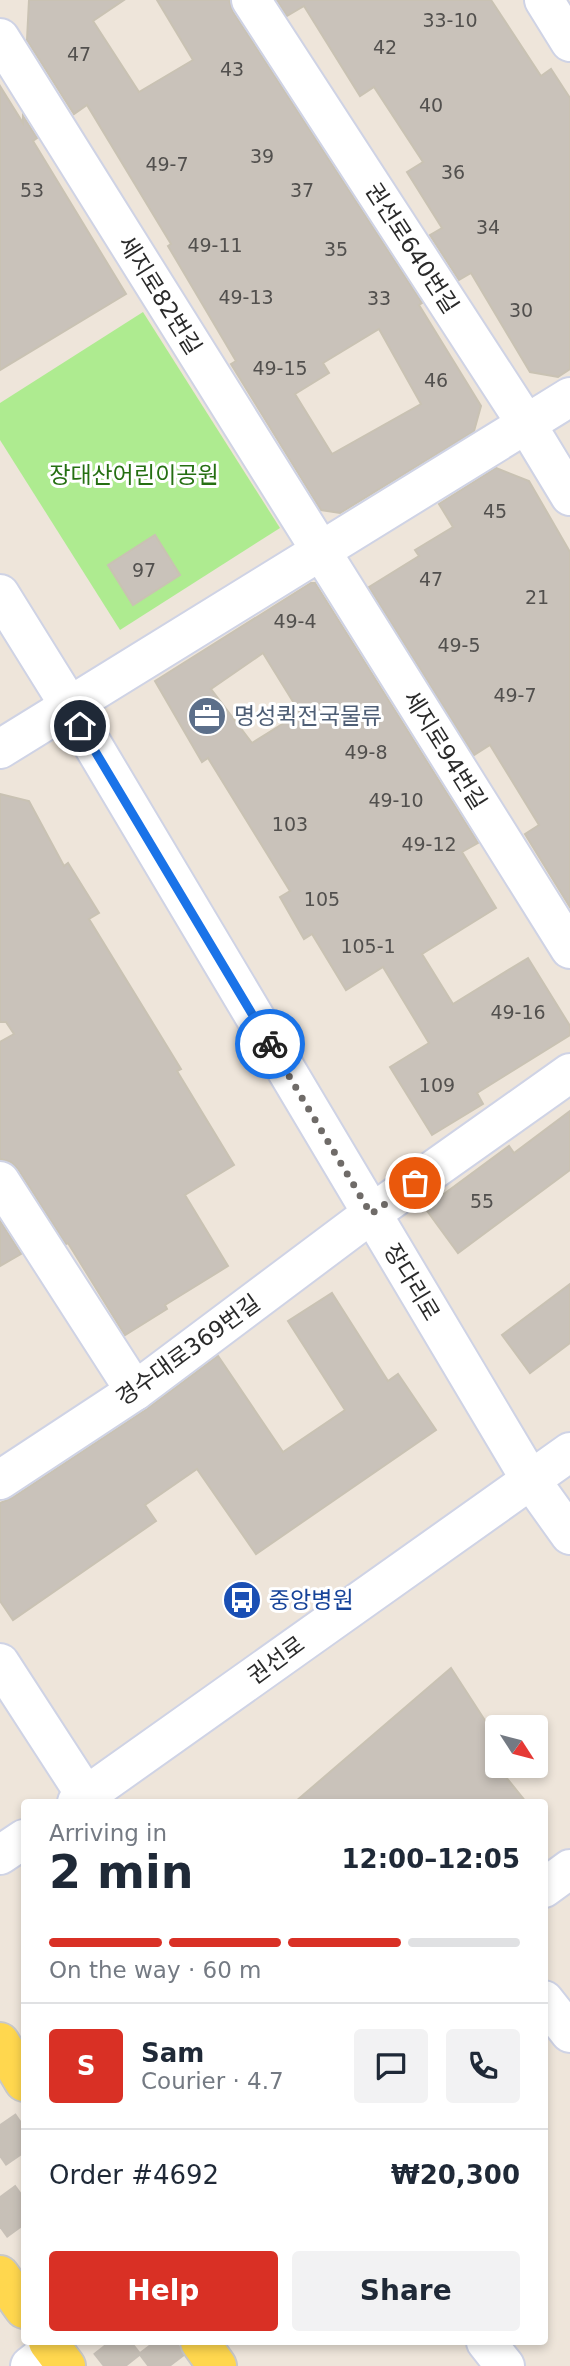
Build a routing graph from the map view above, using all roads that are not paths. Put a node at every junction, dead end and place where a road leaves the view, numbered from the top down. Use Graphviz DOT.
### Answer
graph roads {
  1 [pos="251,0"];
  2 [pos="544,0"];
  3 [pos="0,38"];
  4 [pos="570,42"];
  5 [pos="570,397"];
  6 [pos="527,425"];
  7 [pos="570,496"];
  8 [pos="319,551"];
  9 [pos="0,594"];
  10 [pos="69,705"];
  11 [pos="0,749"];
  12 [pos="570,949"];
  13 [pos="570,1073"];
  14 [pos="0,1181"];
  15 [pos="371,1214"];
  16 [pos="135,1391"];
  17 [pos="570,1452"];
  18 [pos="530,1479"];
  19 [pos="0,1480"];
  20 [pos="570,1535"];
  21 [pos="0,1663"];
  22 [pos="83,1799"];
  23 [pos="85,1799"];
  24 [pos="21,1841"];
  25 [pos="0,1856"];
  26 [pos="570,1869"];
  27 [pos="548,1885"];
  28 [pos="548,2005"];
  29 [pos="570,2033"];
  30 [pos="0,2042"];
  31 [pos="21,2076"];
  32 [pos="0,2275"];
  33 [pos="21,2305"];
  34 [pos="202,2345"];
  35 [pos="488,2345"];
  36 [pos="217,2366"];
  37 [pos="505,2366"];
  1 -- 6 [label="street, 권선로640번길"];
  2 -- 4 [label="street"];
  3 -- 8 [label="street, 세지로82번길"];
  5 -- 6 [label="street"];
  6 -- 7 [label="street, 권선로640번길"];
  6 -- 8 [label="street"];
  8 -- 10 [label="street"];
  8 -- 12 [label="street, 세지로94번길"];
  9 -- 10 [label="street, 장다리로"];
  10 -- 11 [label="street"];
  10 -- 15 [label="street, 장다리로"];
  13 -- 15 [label="street, 경수대로369번길"];
  14 -- 16 [label="street"];
  15 -- 16 [label="street, 경수대로369번길"];
  15 -- 18 [label="street, 장다리로"];
  16 -- 19 [label="street, 경수대로369번길"];
  17 -- 18 [label="street, 권선로"];
  18 -- 20 [label="street, 장다리로"];
  18 -- 23 [label="street, 권선로"];
  21 -- 22 [label="street, 권선로"];
  24 -- 25 [label="street"];
  26 -- 27 [label="street"];
  28 -- 29 [label="street"];
  30 -- 31 [label="main road"];
  32 -- 33 [label="main road"];
  34 -- 36 [label="main road"];
  35 -- 37 [label="street"];
}
